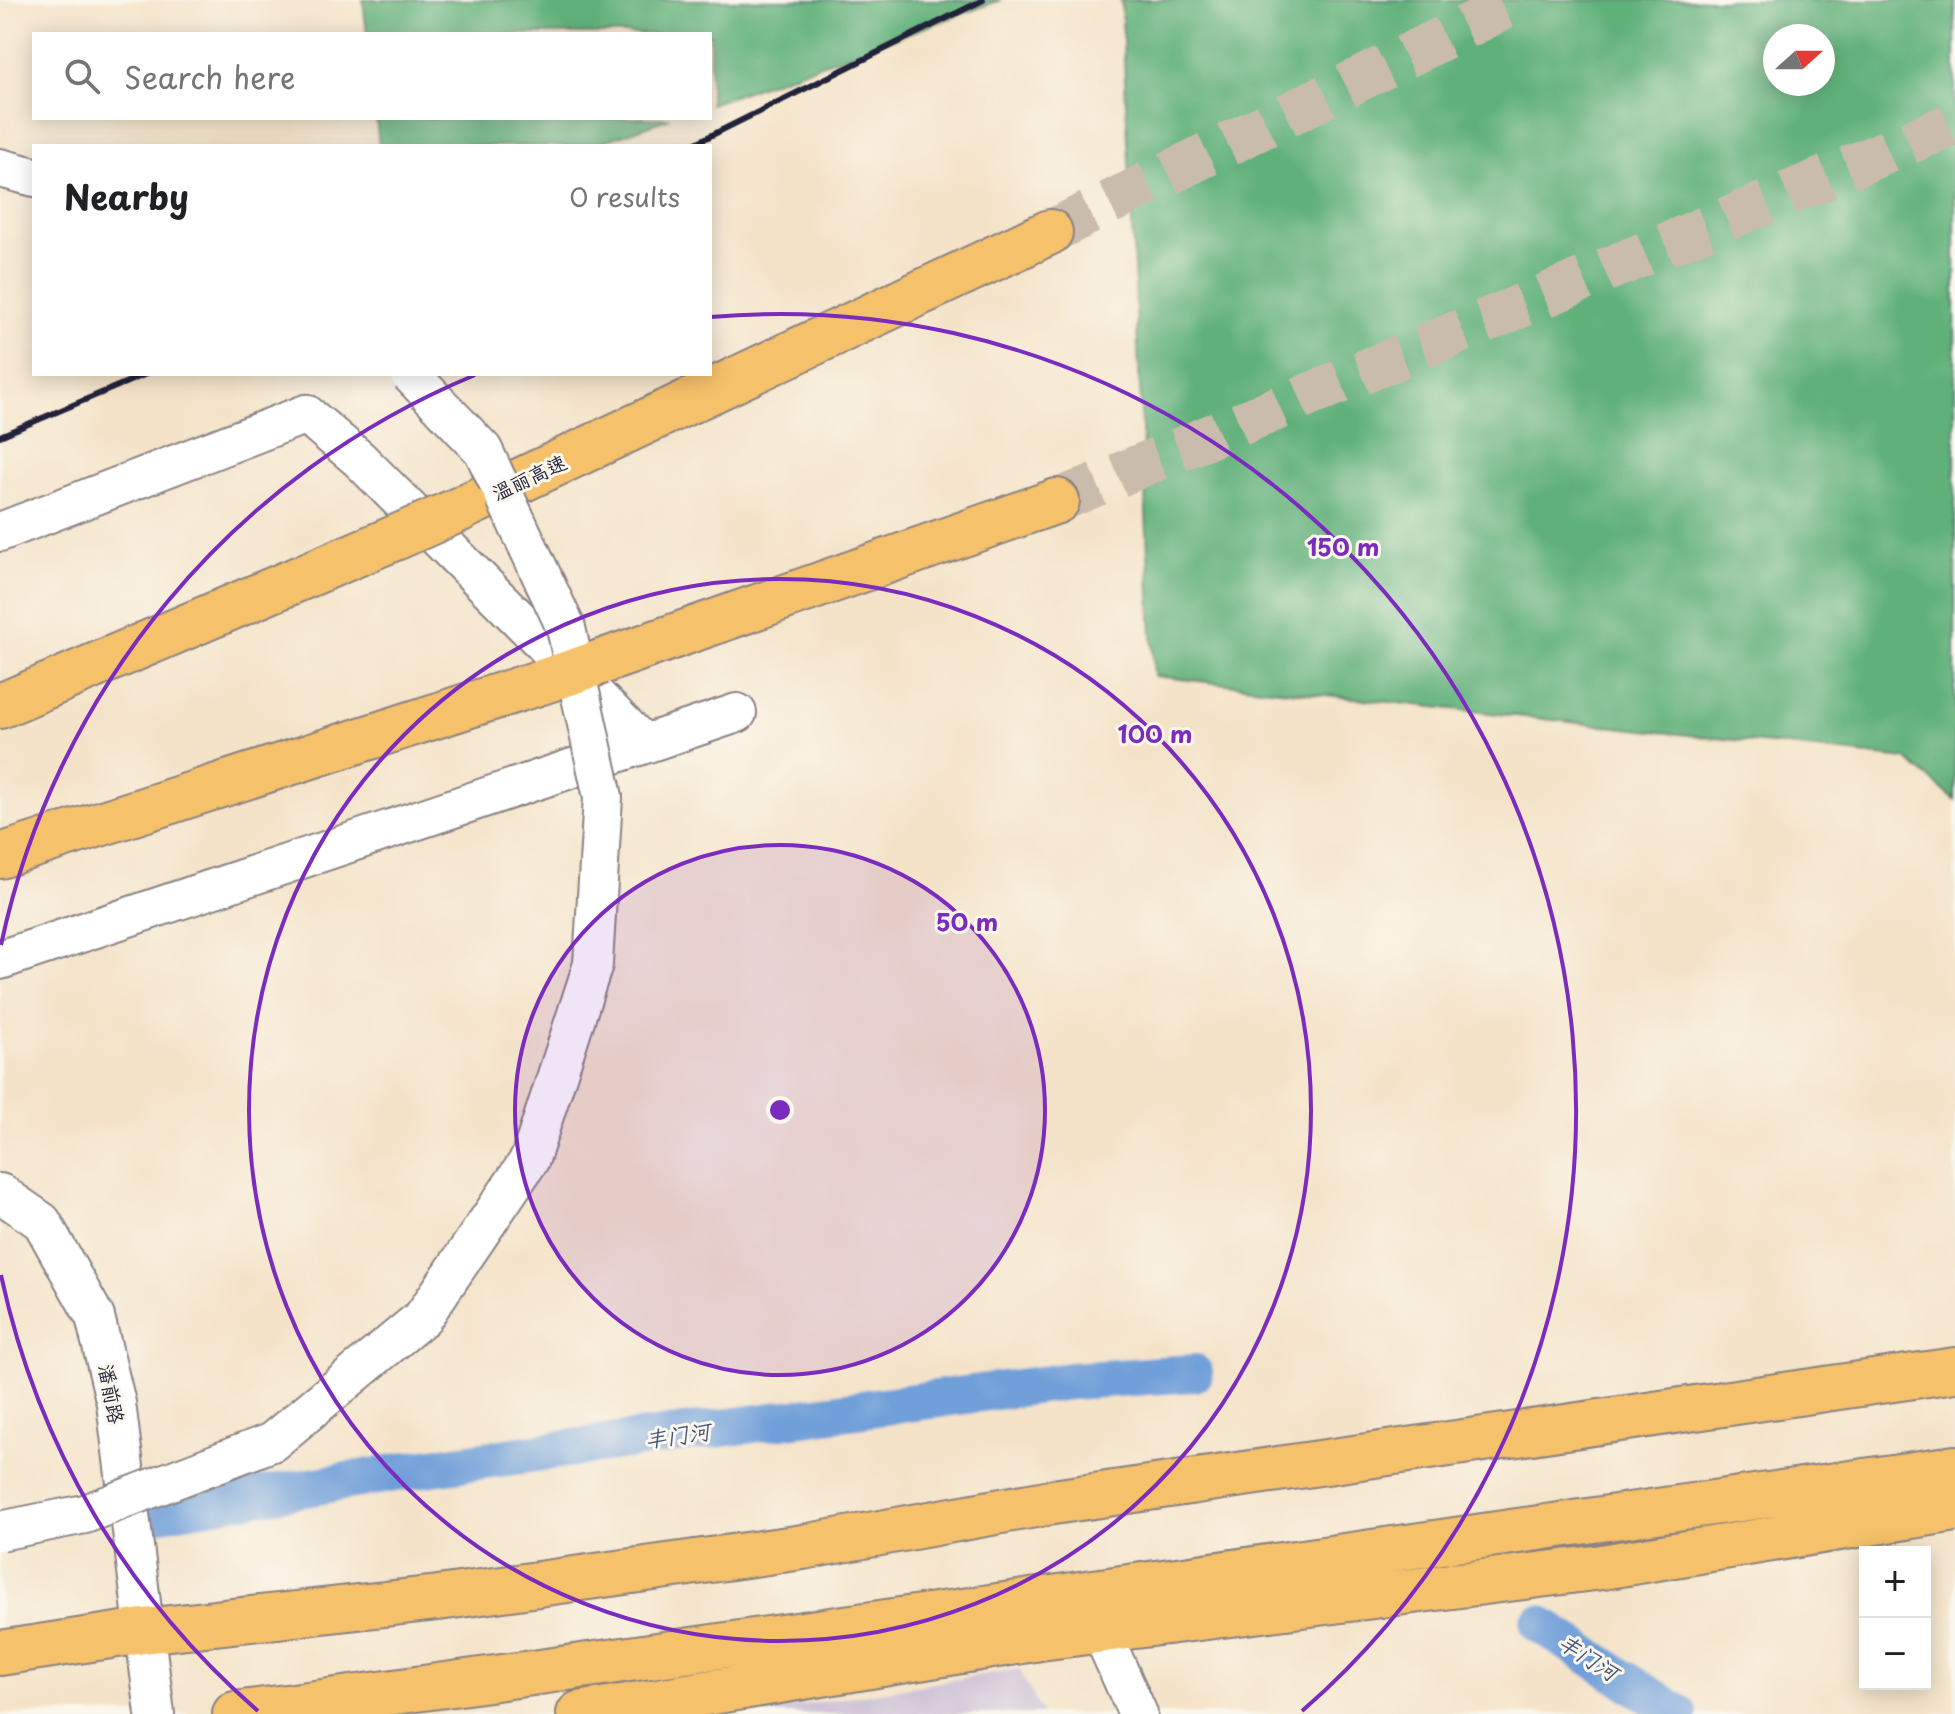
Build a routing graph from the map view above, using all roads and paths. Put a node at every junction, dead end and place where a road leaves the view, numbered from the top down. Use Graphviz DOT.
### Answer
graph roads {
  1 [pos="0,168"];
  2 [pos="32,176"];
  3 [pos="1050,232"];
  4 [pos="412,376"];
  5 [pos="1057,501"];
  6 [pos="0,532"];
  7 [pos="0,706"];
  8 [pos="737,713"];
  9 [pos="644,744"];
  10 [pos="0,856"];
  11 [pos="0,960"];
  12 [pos="0,1193"];
  13 [pos="1955,1370"];
  14 [pos="1955,1468"];
  15 [pos="1955,1509"];
  16 [pos="0,1531"];
  17 [pos="143,1631"];
  18 [pos="1101,1631"];
  19 [pos="0,1653"];
  20 [pos="155,1714"];
  21 [pos="235,1714"];
  22 [pos="579,1714"];
  23 [pos="1138,1714"];
  1 -- 2 [label="street"];
  3 -- 7 [label="highway, 温丽高速, bridge"];
  4 -- 16 [label="street, bridge"];
  5 -- 10 [label="highway, bridge"];
  6 -- 9 [label="street"];
  8 -- 9 [label="street"];
  9 -- 11 [label="street"];
  12 -- 17 [label="street, 潘前路"];
  13 -- 17 [label="highway"];
  14 -- 21 [label="highway"];
  15 -- 18 [label="highway"];
  17 -- 19 [label="highway"];
  17 -- 20 [label="street, 潘前路"];
  18 -- 22 [label="highway"];
  18 -- 23 [label="street"];
}
